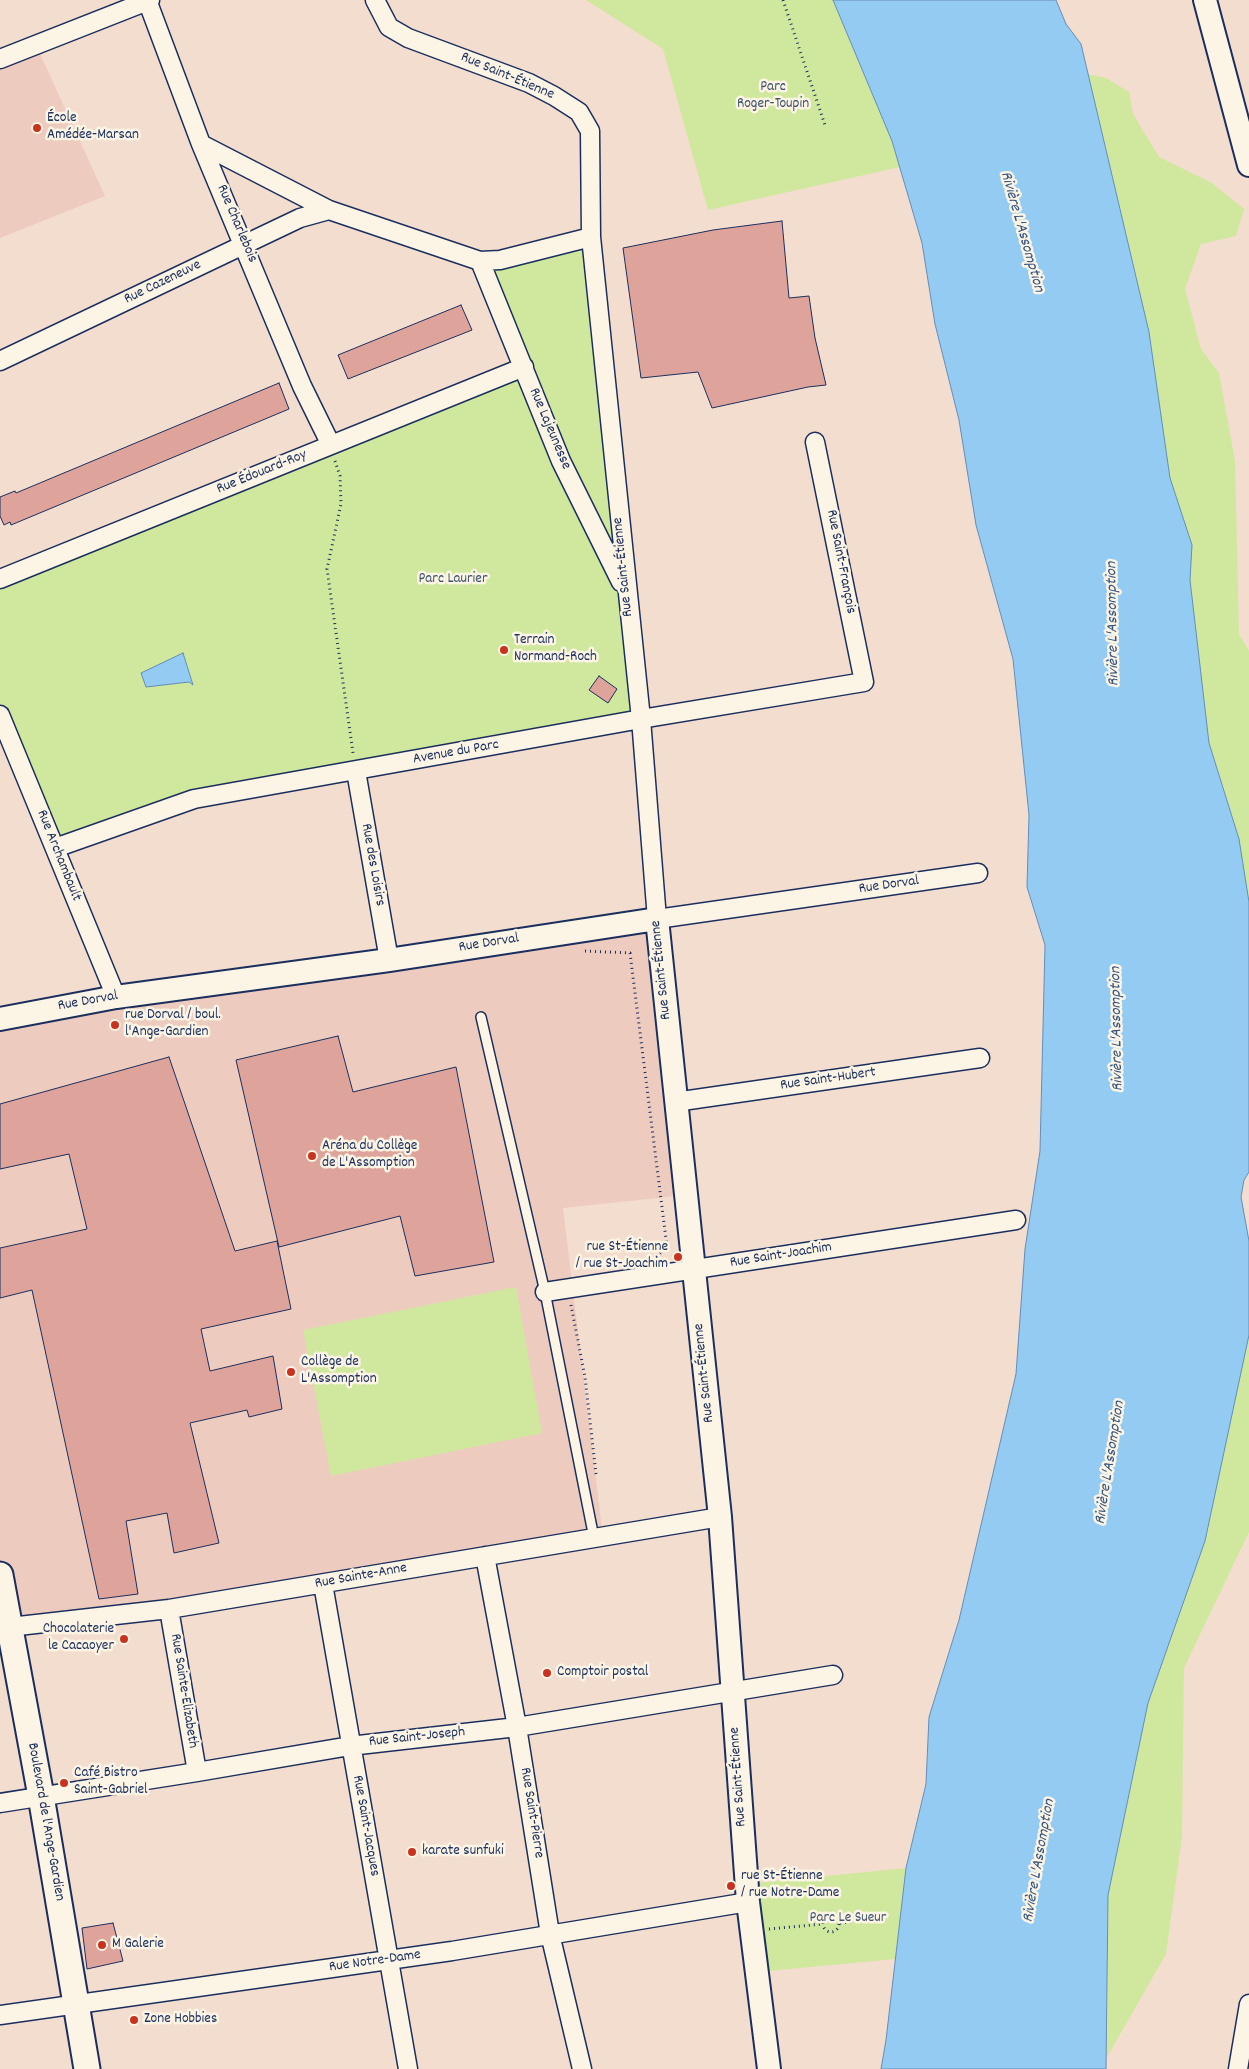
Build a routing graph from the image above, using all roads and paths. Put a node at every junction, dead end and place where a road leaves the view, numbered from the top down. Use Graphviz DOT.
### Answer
graph roads {
  1 [pos="148,0"];
  2 [pos="374,0"];
  3 [pos="783,0"];
  4 [pos="1205,0"];
  5 [pos="0,59"];
  6 [pos="826,128"];
  7 [pos="201,144"];
  8 [pos="1249,165"];
  9 [pos="329,210"];
  10 [pos="591,237"];
  11 [pos="245,244"];
  12 [pos="480,261"];
  13 [pos="0,362"];
  14 [pos="524,367"];
  15 [pos="815,442"];
  16 [pos="331,445"];
  17 [pos="0,579"];
  18 [pos="627,593"];
  19 [pos="864,682"];
  20 [pos="0,715"];
  21 [pos="640,719"];
  22 [pos="356,771"];
  23 [pos="55,848"];
  24 [pos="978,873"];
  25 [pos="657,919"];
  26 [pos="562,933"];
  27 [pos="389,960"];
  28 [pos="116,997"];
  29 [pos="481,1018"];
  30 [pos="0,1019"];
  31 [pos="980,1058"];
  32 [pos="675,1102"];
  33 [pos="1016,1220"];
  34 [pos="694,1269"];
  35 [pos="634,1279"];
  36 [pos="567,1289"];
  37 [pos="545,1292"];
  38 [pos="596,1480"];
  39 [pos="720,1517"];
  40 [pos="594,1538"];
  41 [pos="485,1556"];
  42 [pos="0,1575"];
  43 [pos="323,1584"];
  44 [pos="170,1609"];
  45 [pos="5,1627"];
  46 [pos="833,1675"];
  47 [pos="732,1690"];
  48 [pos="517,1727"];
  49 [pos="350,1746"];
  50 [pos="196,1772"];
  51 [pos="41,1796"];
  52 [pos="0,1802"];
  53 [pos="748,1902"];
  54 [pos="873,1919"];
  55 [pos="840,1923"];
  56 [pos="823,1924"];
  57 [pos="752,1930"];
  58 [pos="550,1934"];
  59 [pos="389,1960"];
  60 [pos="76,2003"];
  61 [pos="1249,2004"];
  62 [pos="0,2015"];
  63 [pos="87,2069"];
  64 [pos="408,2069"];
  65 [pos="582,2069"];
  66 [pos="769,2069"];
  67 [pos="1238,2069"];
  1 -- 5 [label="street"];
  1 -- 7 [label="street, Rue Charlebois"];
  2 -- 10 [label="street, Rue Saint-Étienne"];
  3 -- 6 [label="path"];
  4 -- 8 [label="street"];
  7 -- 9 [label="street"];
  7 -- 11 [label="street, Rue Charlebois"];
  9 -- 11 [label="street, Rue Cazeneuve"];
  9 -- 12 [label="street"];
  10 -- 12 [label="street"];
  10 -- 18 [label="street, Rue Saint-Étienne"];
  11 -- 13 [label="street, Rue Cazeneuve"];
  11 -- 16 [label="street, Rue Charlebois"];
  12 -- 14 [label="street, Rue Lajeunesse"];
  14 -- 16 [label="street, Rue Édouard-Roy"];
  14 -- 18 [label="street, Rue Lajeunesse"];
  15 -- 19 [label="street, Rue Saint-François"];
  16 -- 17 [label="street, Rue Édouard-Roy"];
  16 -- 22 [label="path"];
  18 -- 21 [label="street, Rue Saint-Étienne"];
  19 -- 21 [label="street, Avenue du Parc"];
  20 -- 23 [label="street, Rue Archambault"];
  21 -- 22 [label="street, Avenue du Parc"];
  21 -- 25 [label="street, Rue Saint-Étienne"];
  22 -- 23 [label="street, Avenue du Parc"];
  22 -- 27 [label="street, Rue des Loisirs"];
  23 -- 28 [label="street, Rue Archambault"];
  24 -- 25 [label="street, Rue Dorval"];
  25 -- 26 [label="street, Rue Dorval"];
  25 -- 32 [label="street, Rue Saint-Étienne"];
  26 -- 27 [label="street, Rue Dorval"];
  26 -- 35 [label="path"];
  27 -- 28 [label="street, Rue Dorval"];
  28 -- 30 [label="street, Rue Dorval"];
  29 -- 37 [label="lane"];
  31 -- 32 [label="street, Rue Saint-Hubert"];
  32 -- 34 [label="street, Rue Saint-Étienne"];
  33 -- 34 [label="street, Rue Saint-Joachim"];
  34 -- 35 [label="street, Rue Saint-Joachim"];
  34 -- 39 [label="street, Rue Saint-Étienne"];
  35 -- 36 [label="street, Rue Saint-Joachim"];
  36 -- 37 [label="street, Rue Saint-Joachim"];
  36 -- 38 [label="path"];
  37 -- 40 [label="lane"];
  39 -- 40 [label="street, Rue Sainte-Anne"];
  39 -- 47 [label="street, Rue Saint-Étienne"];
  40 -- 41 [label="street, Rue Sainte-Anne"];
  41 -- 43 [label="street, Rue Sainte-Anne"];
  41 -- 48 [label="street, Rue Saint-Pierre"];
  42 -- 45 [label="main road, Boulevard de l'Ange-Gardien"];
  43 -- 44 [label="street, Rue Sainte-Anne"];
  43 -- 49 [label="street, Rue Saint-Jacques"];
  44 -- 45 [label="street, Rue Sainte-Anne"];
  44 -- 50 [label="street, Rue Sainte-Elizabeth"];
  45 -- 51 [label="main road, Boulevard de l'Ange-Gardien"];
  46 -- 47 [label="street, Rue Saint-Joseph"];
  47 -- 48 [label="street, Rue Saint-Joseph"];
  47 -- 53 [label="street, Rue Saint-Étienne"];
  48 -- 49 [label="street, Rue Saint-Joseph"];
  48 -- 58 [label="street, Rue Saint-Pierre"];
  49 -- 50 [label="street, Rue Saint-Joseph"];
  49 -- 59 [label="street, Rue Saint-Jacques"];
  50 -- 51 [label="street, Rue Saint-Joseph"];
  51 -- 52 [label="street, Rue Saint-Joseph"];
  51 -- 60 [label="main road, Boulevard de l'Ange-Gardien"];
  53 -- 57 [label="street, Rue Saint-Étienne"];
  53 -- 58 [label="street, Rue Notre-Dame"];
  54 -- 55 [label="path"];
  55 -- 56 [label="path"];
  55 -- 56 [label="path"];
  56 -- 57 [label="path"];
  57 -- 66 [label="street, Rue Saint-Étienne"];
  58 -- 59 [label="street, Rue Notre-Dame"];
  58 -- 65 [label="street, Rue Saint-Pierre"];
  59 -- 60 [label="street, Rue Notre-Dame"];
  59 -- 64 [label="street, Rue Saint-Jacques"];
  60 -- 62 [label="street, Rue Notre-Dame"];
  60 -- 63 [label="main road, Boulevard de l'Ange-Gardien"];
  61 -- 67 [label="street"];
}
